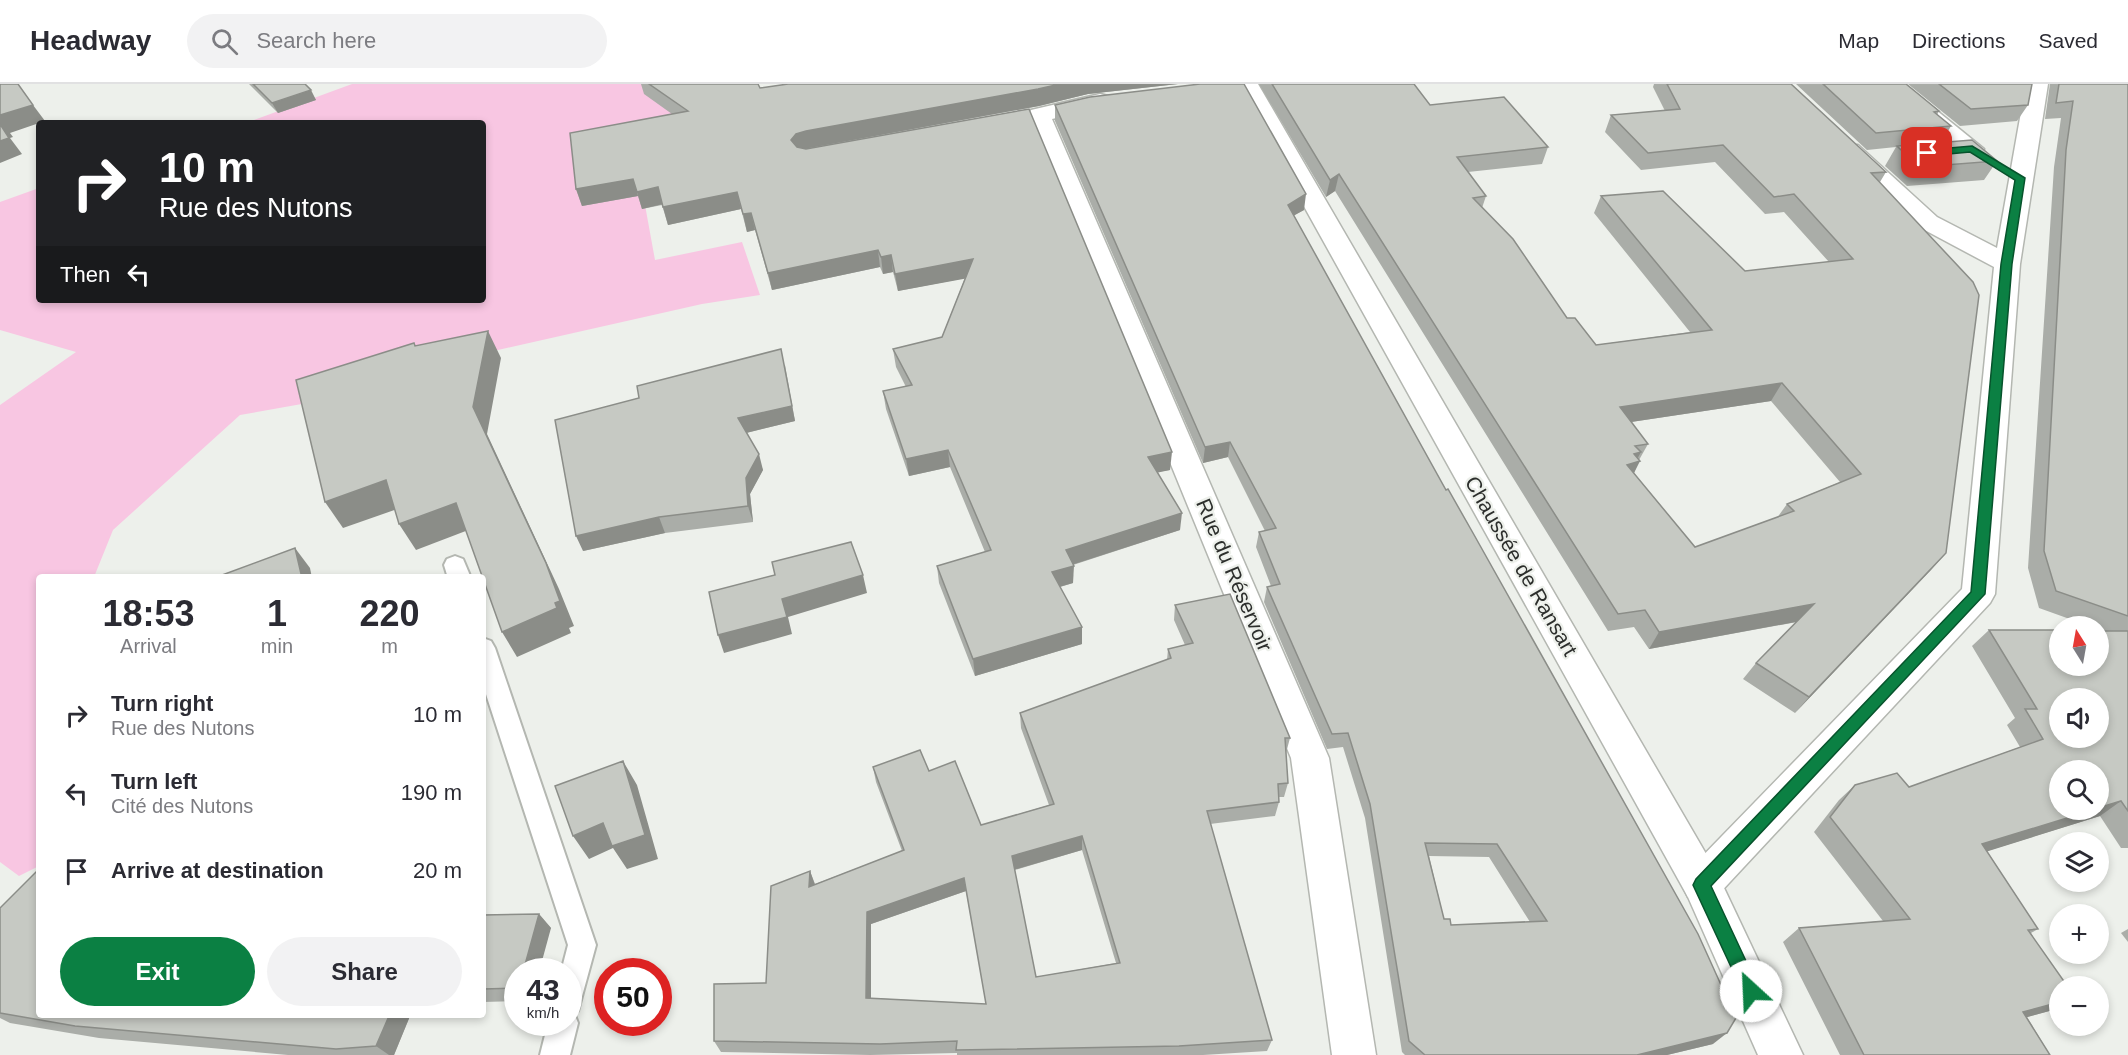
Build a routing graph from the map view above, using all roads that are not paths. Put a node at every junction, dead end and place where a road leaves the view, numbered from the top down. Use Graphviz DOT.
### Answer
graph roads {
  1 [pos="1247,84"];
  2 [pos="1891,84"];
  3 [pos="2037,84"];
  4 [pos="1213,88"];
  5 [pos="1123,99"];
  6 [pos="1836,137"];
  7 [pos="1938,152"];
  8 [pos="1893,156"];
  9 [pos="1860,159"];
  10 [pos="1996,164"];
  11 [pos="2007,264"];
  12 [pos="486,657"];
  13 [pos="1702,885"];
  14 [pos="579,958"];
  15 [pos="560,1036"];
  16 [pos="555,1055"];
  17 [pos="1354,1055"];
  18 [pos="1781,1055"];
  1 -- 4 [label="street"];
  1 -- 13 [label="street, Chaussée de Ransart"];
  2 -- 10 [label="street"];
  3 -- 10 [label="street"];
  5 -- 17 [label="street, Rue du Réservoir"];
  6 -- 9 [label="street"];
  7 -- 10 [label="street"];
  8 -- 9 [label="street"];
  9 -- 11 [label="street"];
  10 -- 11 [label="street"];
  11 -- 13 [label="street"];
  12 -- 14 [label="lane"];
  13 -- 18 [label="street, Chaussée de Ransart"];
  15 -- 16 [label="lane"];
}
